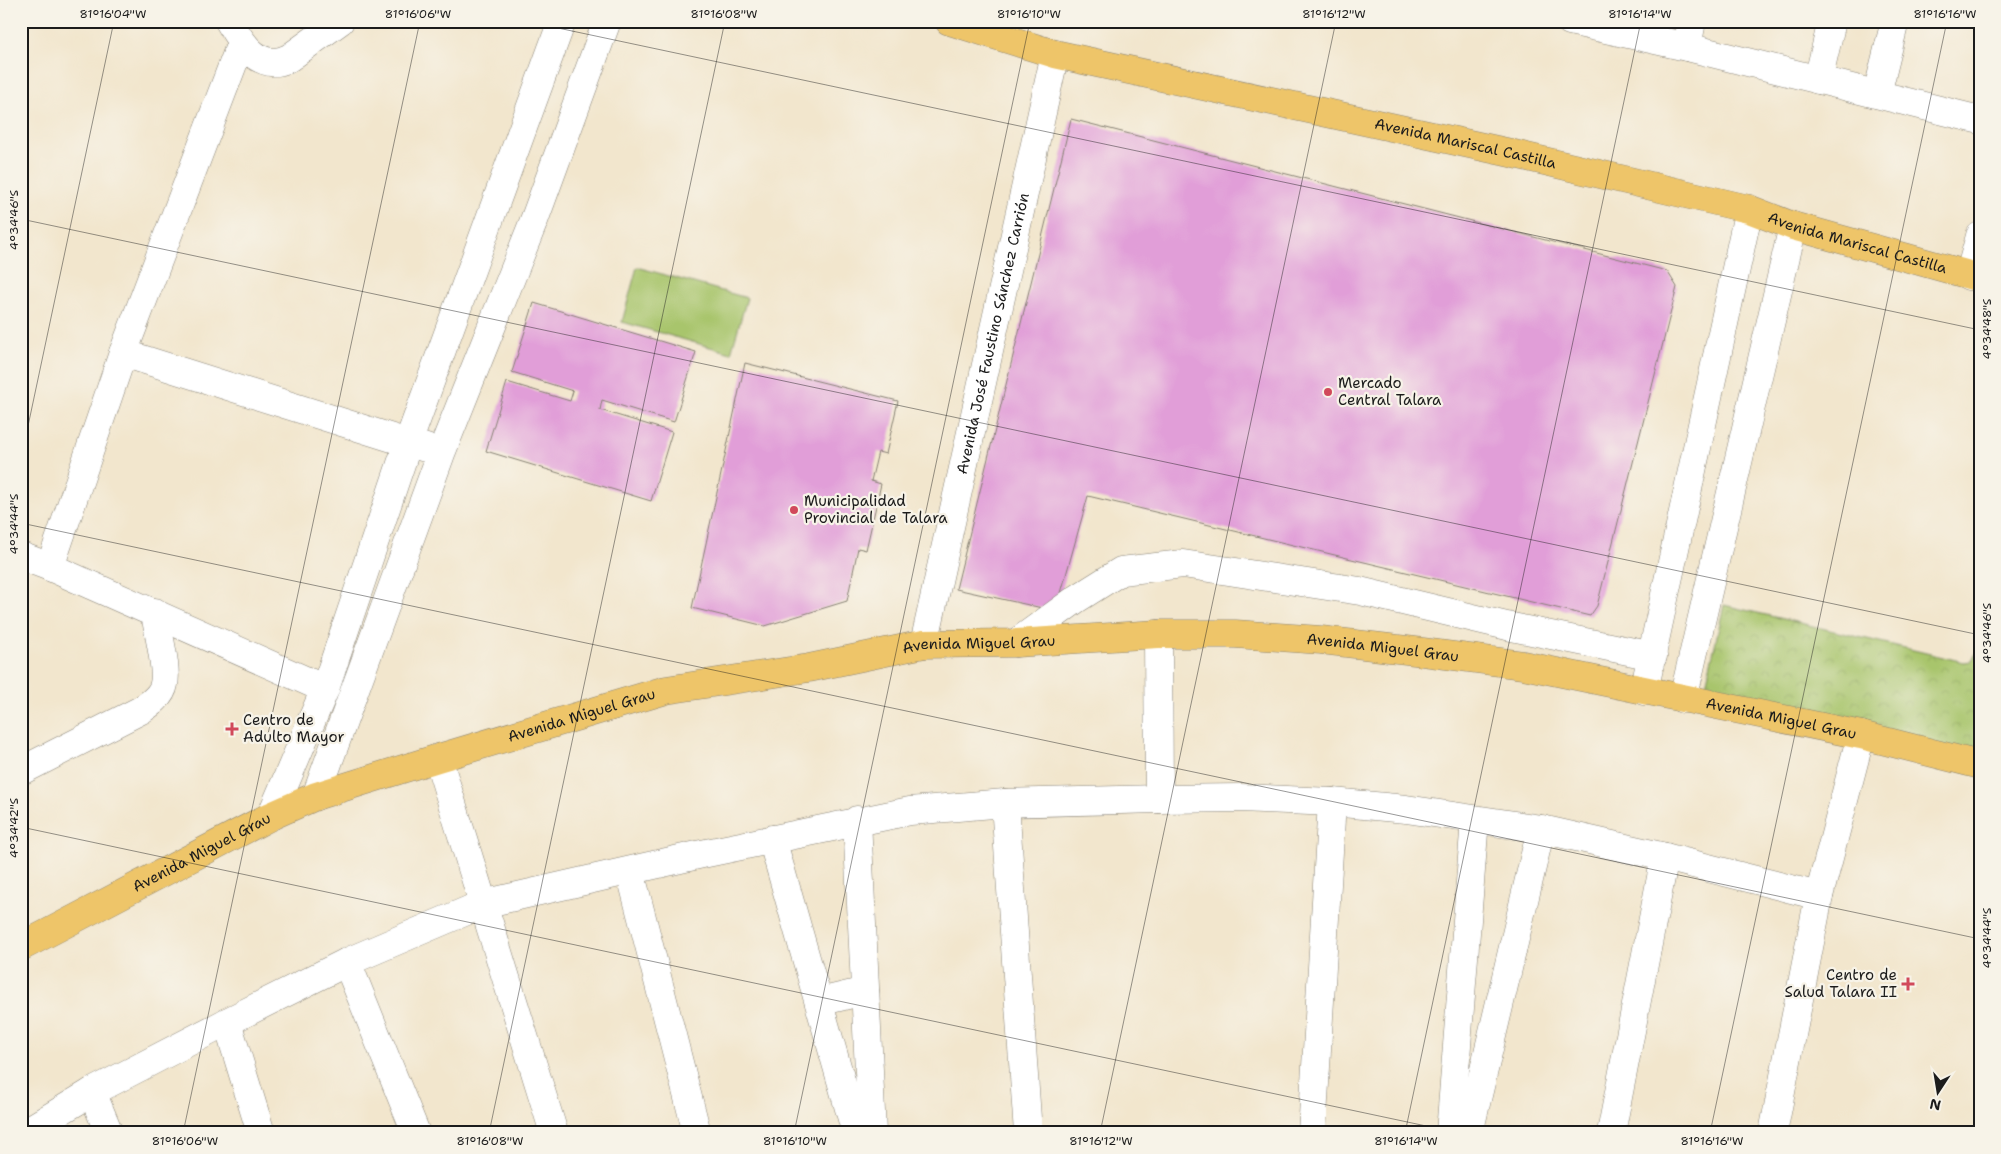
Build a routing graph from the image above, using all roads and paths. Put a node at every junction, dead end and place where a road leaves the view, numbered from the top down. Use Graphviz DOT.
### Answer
graph roads {
  1 [pos="340,21"];
  2 [pos="562,21"];
  3 [pos="607,21"];
  4 [pos="949,21"];
  5 [pos="1570,21"];
  6 [pos="1832,21"];
  7 [pos="1895,21"];
  8 [pos="235,32"];
  9 [pos="1689,34"];
  10 [pos="1055,54"];
  11 [pos="1818,80"];
  12 [pos="1876,94"];
  13 [pos="1980,120"];
  14 [pos="1749,209"];
  15 [pos="1794,226"];
  16 [pos="1980,236"];
  17 [pos="1974,277"];
  18 [pos="123,353"];
  19 [pos="408,444"];
  20 [pos="442,451"];
  21 [pos="21,556"];
  22 [pos="50,567"];
  23 [pos="155,612"];
  24 [pos="1158,634"];
  25 [pos="1016,643"];
  26 [pos="924,644"];
  27 [pos="1653,656"];
  28 [pos="325,689"];
  29 [pos="1644,691"];
  30 [pos="1683,699"];
  31 [pos="1861,735"];
  32 [pos="438,758"];
  33 [pos="1980,765"];
  34 [pos="21,771"];
  35 [pos="316,796"];
  36 [pos="1159,799"];
  37 [pos="1332,802"];
  38 [pos="1005,803"];
  39 [pos="271,816"];
  40 [pos="857,820"];
  41 [pos="1475,820"];
  42 [pos="1541,829"];
  43 [pos="772,840"];
  44 [pos="1666,857"];
  45 [pos="630,871"];
  46 [pos="1819,896"];
  47 [pos="483,904"];
  48 [pos="21,946"];
  49 [pos="347,962"];
  50 [pos="865,991"];
  51 [pos="819,1002"];
  52 [pos="227,1022"];
  53 [pos="92,1092"];
  54 [pos="24,1133"];
  55 [pos="110,1133"];
  56 [pos="261,1133"];
  57 [pos="416,1133"];
  58 [pos="554,1133"];
  59 [pos="697,1133"];
  60 [pos="856,1133"];
  61 [pos="872,1133"];
  62 [pos="1028,1133"];
  63 [pos="1312,1133"];
  64 [pos="1450,1133"];
  65 [pos="1469,1133"];
  66 [pos="1611,1133"];
  67 [pos="1773,1133"];
  1 -- 8 [label="street"];
  2 -- 19 [label="street"];
  3 -- 20 [label="street"];
  4 -- 10 [label="main road, Avenida Mariscal Castilla"];
  5 -- 9 [label="street"];
  6 -- 11 [label="street"];
  7 -- 12 [label="street"];
  8 -- 18 [label="street"];
  9 -- 11 [label="street"];
  10 -- 14 [label="main road, Avenida Mariscal Castilla"];
  10 -- 26 [label="street, Avenida José Faustino Sánchez Carrión"];
  11 -- 12 [label="street"];
  12 -- 13 [label="street"];
  14 -- 15 [label="main road, Avenida Mariscal Castilla"];
  14 -- 27 [label="street"];
  15 -- 17 [label="main road, Avenida Mariscal Castilla"];
  15 -- 30 [label="street"];
  16 -- 17 [label="street"];
  18 -- 19 [label="street"];
  18 -- 22 [label="street"];
  19 -- 20 [label="street"];
  19 -- 28 [label="street"];
  20 -- 35 [label="street"];
  21 -- 22 [label="street"];
  22 -- 23 [label="street"];
  23 -- 28 [label="street"];
  23 -- 34 [label="street"];
  24 -- 25 [label="main road, Avenida Miguel Grau"];
  24 -- 29 [label="main road, Avenida Miguel Grau"];
  24 -- 36 [label="street"];
  25 -- 26 [label="main road, Avenida Miguel Grau"];
  25 -- 27 [label="street"];
  26 -- 32 [label="main road, Avenida Miguel Grau"];
  27 -- 29 [label="street"];
  28 -- 39 [label="street"];
  29 -- 30 [label="main road, Avenida Miguel Grau"];
  30 -- 31 [label="main road, Avenida Miguel Grau"];
  31 -- 33 [label="main road, Avenida Miguel Grau"];
  31 -- 46 [label="street"];
  32 -- 35 [label="main road, Avenida Miguel Grau"];
  32 -- 47 [label="street"];
  35 -- 39 [label="main road, Avenida Miguel Grau"];
  36 -- 37 [label="street"];
  36 -- 38 [label="street"];
  37 -- 41 [label="street"];
  37 -- 63 [label="street"];
  38 -- 40 [label="street"];
  38 -- 62 [label="street"];
  39 -- 48 [label="main road, Avenida Miguel Grau"];
  40 -- 43 [label="street"];
  40 -- 50 [label="street"];
  41 -- 42 [label="street"];
  41 -- 64 [label="street"];
  42 -- 44 [label="street"];
  42 -- 65 [label="street"];
  43 -- 45 [label="street"];
  43 -- 51 [label="street"];
  44 -- 46 [label="street"];
  44 -- 66 [label="street"];
  45 -- 47 [label="street"];
  45 -- 59 [label="street"];
  46 -- 67 [label="street"];
  47 -- 49 [label="street"];
  47 -- 58 [label="street"];
  49 -- 52 [label="street"];
  49 -- 57 [label="street"];
  50 -- 51 [label="street"];
  50 -- 61 [label="street"];
  51 -- 60 [label="street"];
  52 -- 53 [label="street"];
  52 -- 56 [label="street"];
  53 -- 54 [label="street"];
  53 -- 55 [label="street"];
}
